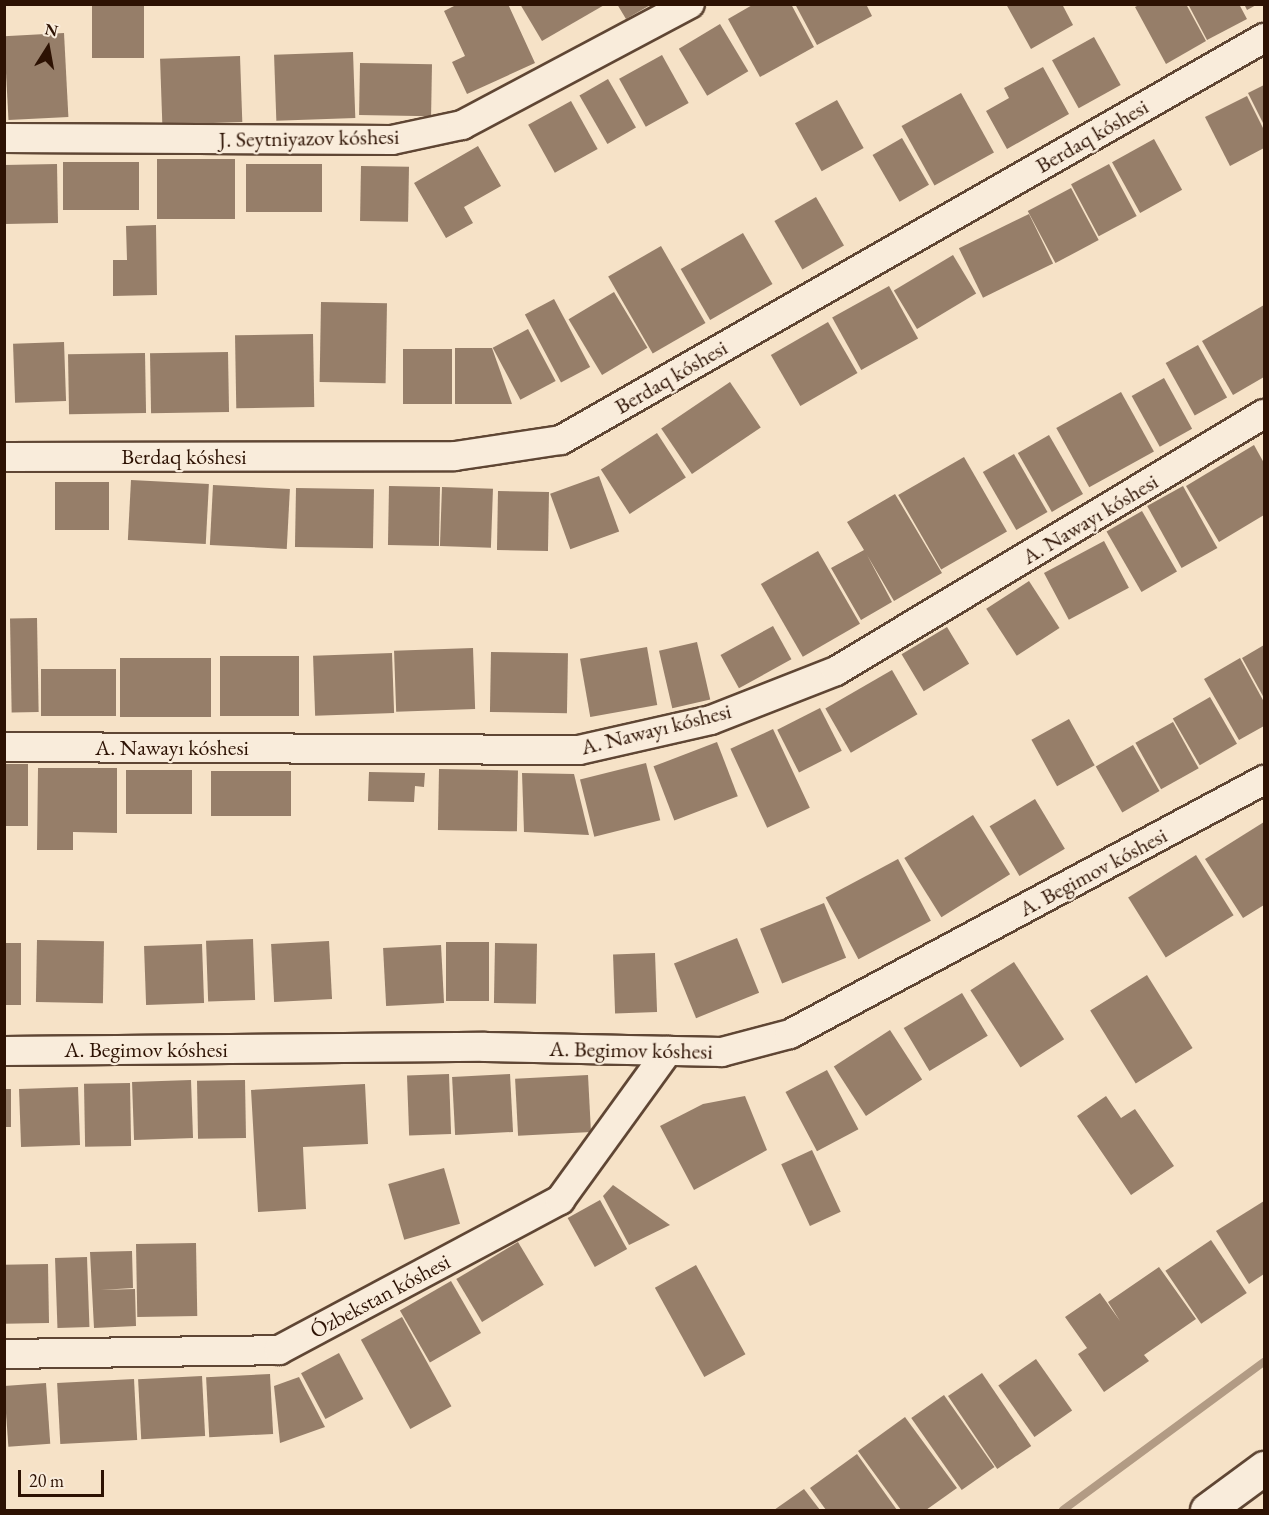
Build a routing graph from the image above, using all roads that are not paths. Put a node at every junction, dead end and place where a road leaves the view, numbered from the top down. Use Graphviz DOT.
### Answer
graph roads {
  1 [pos="690,4"];
  2 [pos="1264,38"];
  3 [pos="4,138"];
  4 [pos="1264,414"];
  5 [pos="4,457"];
  6 [pos="4,747"];
  7 [pos="1264,780"];
  8 [pos="4,1051"];
  9 [pos="668,1051"];
  10 [pos="4,1354"];
  11 [pos="1264,1468"];
  12 [pos="1207,1510"];
  1 -- 3 [label="street, J. Seytniyazov kóshesi"];
  2 -- 5 [label="street, Berdaq kóshesi"];
  4 -- 6 [label="street, A. Nawayı kóshesi"];
  7 -- 9 [label="street, A. Begimov kóshesi"];
  8 -- 9 [label="street, A. Begimov kóshesi"];
  9 -- 10 [label="street, Ózbekstan kóshesi"];
  11 -- 12 [label="street"];
}
